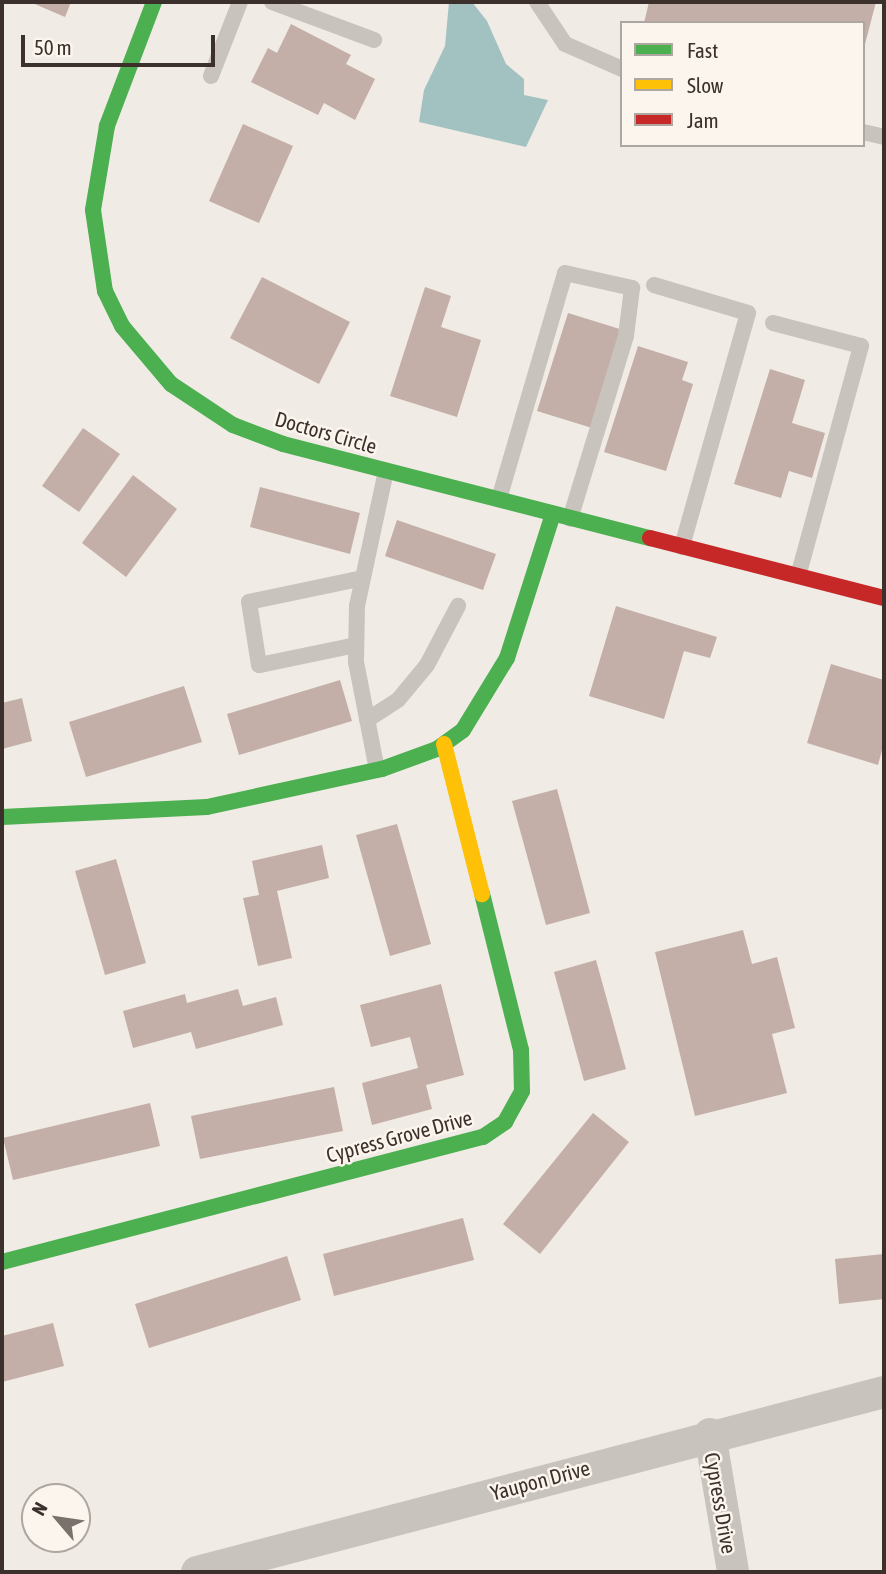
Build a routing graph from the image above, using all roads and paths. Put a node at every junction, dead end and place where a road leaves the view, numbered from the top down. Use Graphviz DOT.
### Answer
graph roads {
  1 [pos="154,2"];
  2 [pos="240,2"];
  3 [pos="272,2"];
  4 [pos="537,2"];
  5 [pos="374,40"];
  6 [pos="620,68"];
  7 [pos="211,76"];
  8 [pos="865,132"];
  9 [pos="884,137"];
  10 [pos="654,285"];
  11 [pos="773,323"];
  12 [pos="386,471"];
  13 [pos="499,499"];
  14 [pos="553,514"];
  15 [pos="570,519"];
  16 [pos="682,547"];
  17 [pos="798,576"];
  18 [pos="363,578"];
  19 [pos="884,597"];
  20 [pos="458,606"];
  21 [pos="356,645"];
  22 [pos="368,720"];
  23 [pos="444,744"];
  24 [pos="377,770"];
  25 [pos="2,817"];
  26 [pos="2,1262"];
  27 [pos="884,1392"];
  28 [pos="710,1434"];
  29 [pos="197,1572"];
  30 [pos="733,1572"];
  1 -- 12 [label="street, Doctors Circle"];
  2 -- 7 [label="lane"];
  3 -- 5 [label="lane"];
  4 -- 6 [label="lane"];
  8 -- 9 [label="lane"];
  10 -- 16 [label="lane"];
  11 -- 17 [label="lane"];
  12 -- 13 [label="street, Doctors Circle"];
  12 -- 18 [label="lane"];
  13 -- 14 [label="street, Doctors Circle"];
  13 -- 15 [label="lane"];
  14 -- 15 [label="street, Doctors Circle"];
  14 -- 23 [label="street"];
  15 -- 16 [label="street, Doctors Circle"];
  16 -- 17 [label="street, Doctors Circle"];
  17 -- 19 [label="street, Doctors Circle"];
  18 -- 21 [label="lane"];
  18 -- 21 [label="lane"];
  20 -- 22 [label="lane"];
  21 -- 22 [label="lane"];
  22 -- 24 [label="lane"];
  23 -- 24 [label="street"];
  23 -- 26 [label="street, Cypress Grove Drive"];
  24 -- 25 [label="street"];
  27 -- 28 [label="street, Yaupon Drive"];
  28 -- 29 [label="street, Yaupon Drive"];
  28 -- 30 [label="street, Cypress Drive"];
}
